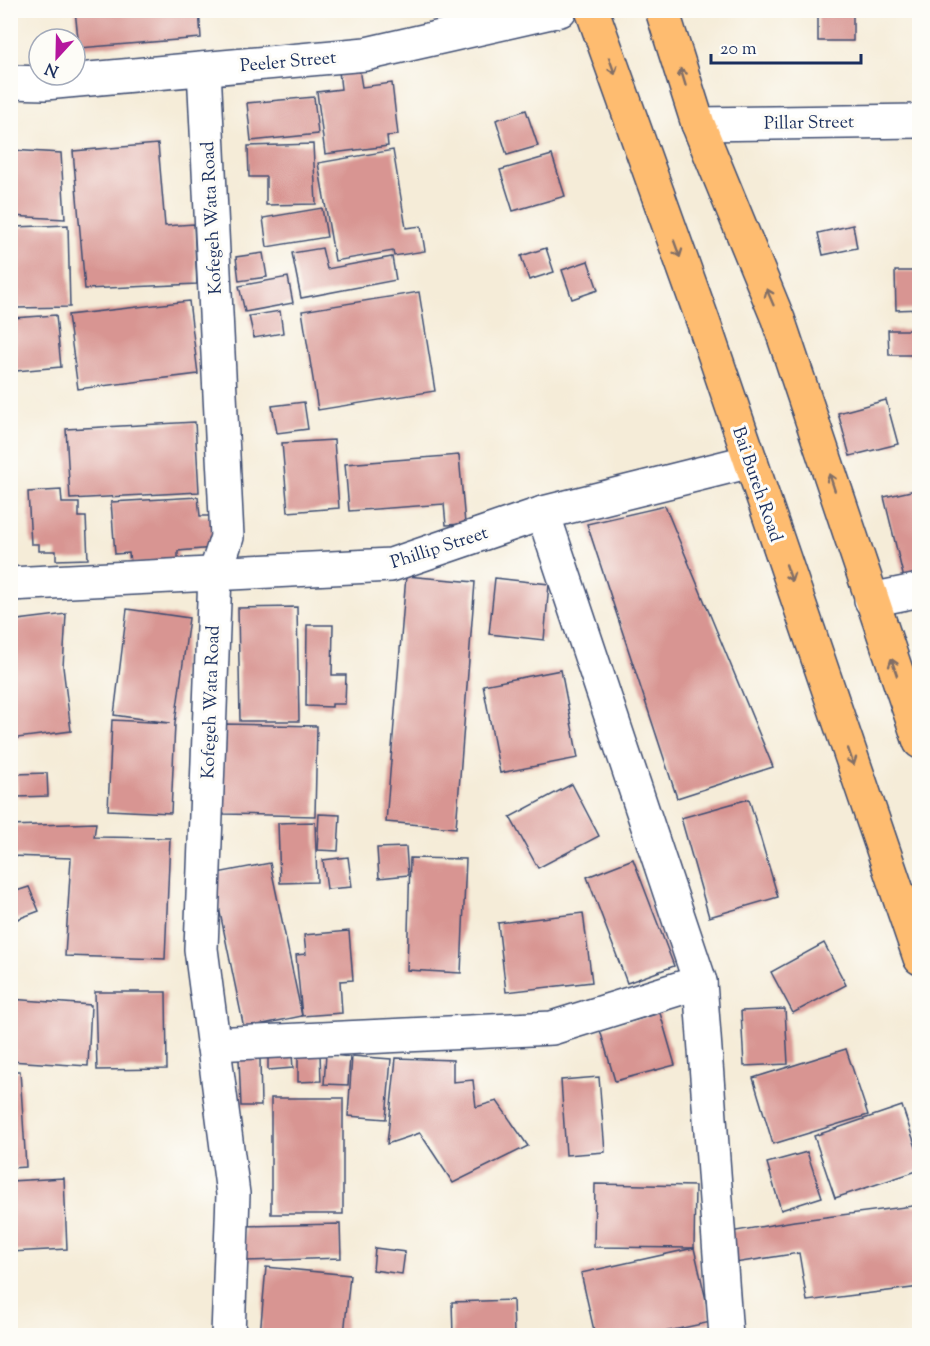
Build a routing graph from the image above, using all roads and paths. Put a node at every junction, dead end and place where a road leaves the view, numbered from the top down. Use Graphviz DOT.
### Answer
graph roads {
  1 [pos="560,10"];
  2 [pos="592,10"];
  3 [pos="662,10"];
  4 [pos="204,69"];
  5 [pos="10,82"];
  6 [pos="920,121"];
  7 [pos="698,124"];
  8 [pos="751,461"];
  9 [pos="543,513"];
  10 [pos="214,574"];
  11 [pos="10,584"];
  12 [pos="920,590"];
  13 [pos="871,600"];
  14 [pos="920,742"];
  15 [pos="920,958"];
  16 [pos="700,982"];
  17 [pos="213,1044"];
  18 [pos="228,1335"];
  19 [pos="726,1335"];
  1 -- 4 [label="street, Peeler Street"];
  2 -- 8 [label="highway, Bai Bureh Road, one-way"];
  7 -- 3 [label="highway, one-way"];
  4 -- 5 [label="street, Peeler Street"];
  4 -- 10 [label="street, Kofegeh Wata Road"];
  6 -- 7 [label="street, Pillar Street"];
  13 -- 7 [label="highway, one-way"];
  8 -- 9 [label="street, Phillip Street"];
  8 -- 15 [label="highway, Bai Bureh Road, one-way"];
  9 -- 10 [label="street, Phillip Street"];
  9 -- 16 [label="street"];
  10 -- 11 [label="street, Phillip Street"];
  10 -- 17 [label="street, Kofegeh Wata Road"];
  12 -- 13 [label="street"];
  14 -- 13 [label="highway, one-way"];
  16 -- 17 [label="street"];
  16 -- 19 [label="street"];
  17 -- 18 [label="street, Kofegeh Wata Road"];
}
